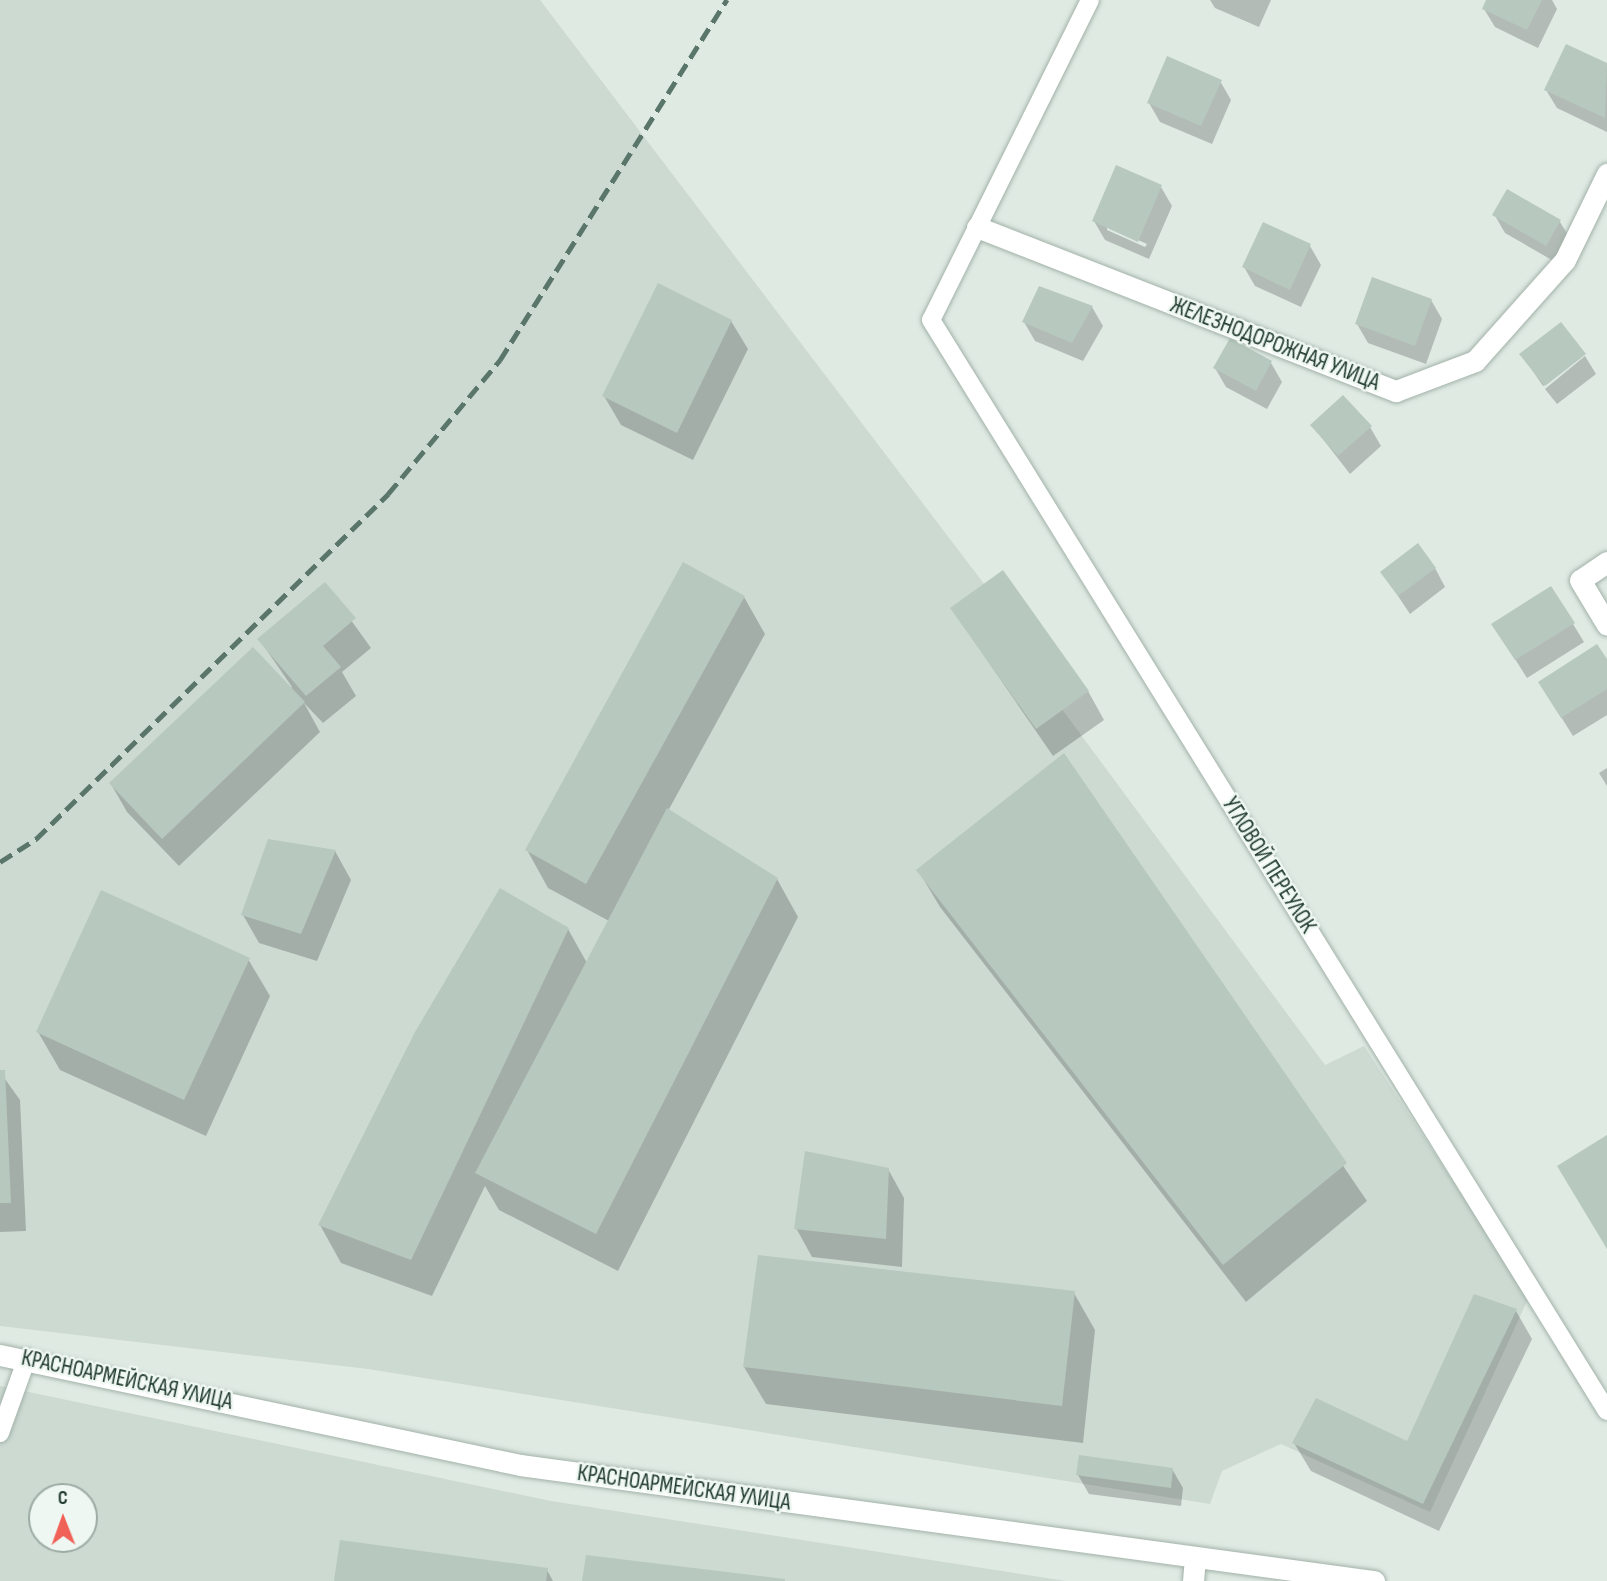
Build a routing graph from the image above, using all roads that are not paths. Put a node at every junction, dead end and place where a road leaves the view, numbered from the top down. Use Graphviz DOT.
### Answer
graph roads {
  1 [pos="1090,0"];
  2 [pos="1607,174"];
  3 [pos="977,227"];
  4 [pos="1607,562"];
  5 [pos="1607,625"];
  6 [pos="0,1354"];
  7 [pos="27,1358"];
  8 [pos="1607,1410"];
  9 [pos="0,1433"];
  10 [pos="1195,1559"];
  11 [pos="1193,1581"];
  12 [pos="1374,1581"];
  1 -- 3 [label="lane"];
  2 -- 3 [label="street, ЖЕЛЕЗНОДОРОЖНАЯ УЛИЦА"];
  3 -- 8 [label="lane, УГЛОВОЙ ПЕРЕУЛОК"];
  4 -- 5 [label="street"];
  6 -- 7 [label="street, КРАСНОАРМЕЙСКАЯ УЛИЦА"];
  7 -- 9 [label="lane"];
  7 -- 10 [label="street, КРАСНОАРМЕЙСКАЯ УЛИЦА"];
  10 -- 11 [label="street"];
  10 -- 12 [label="street, КРАСНОАРМЕЙСКАЯ УЛИЦА"];
}
